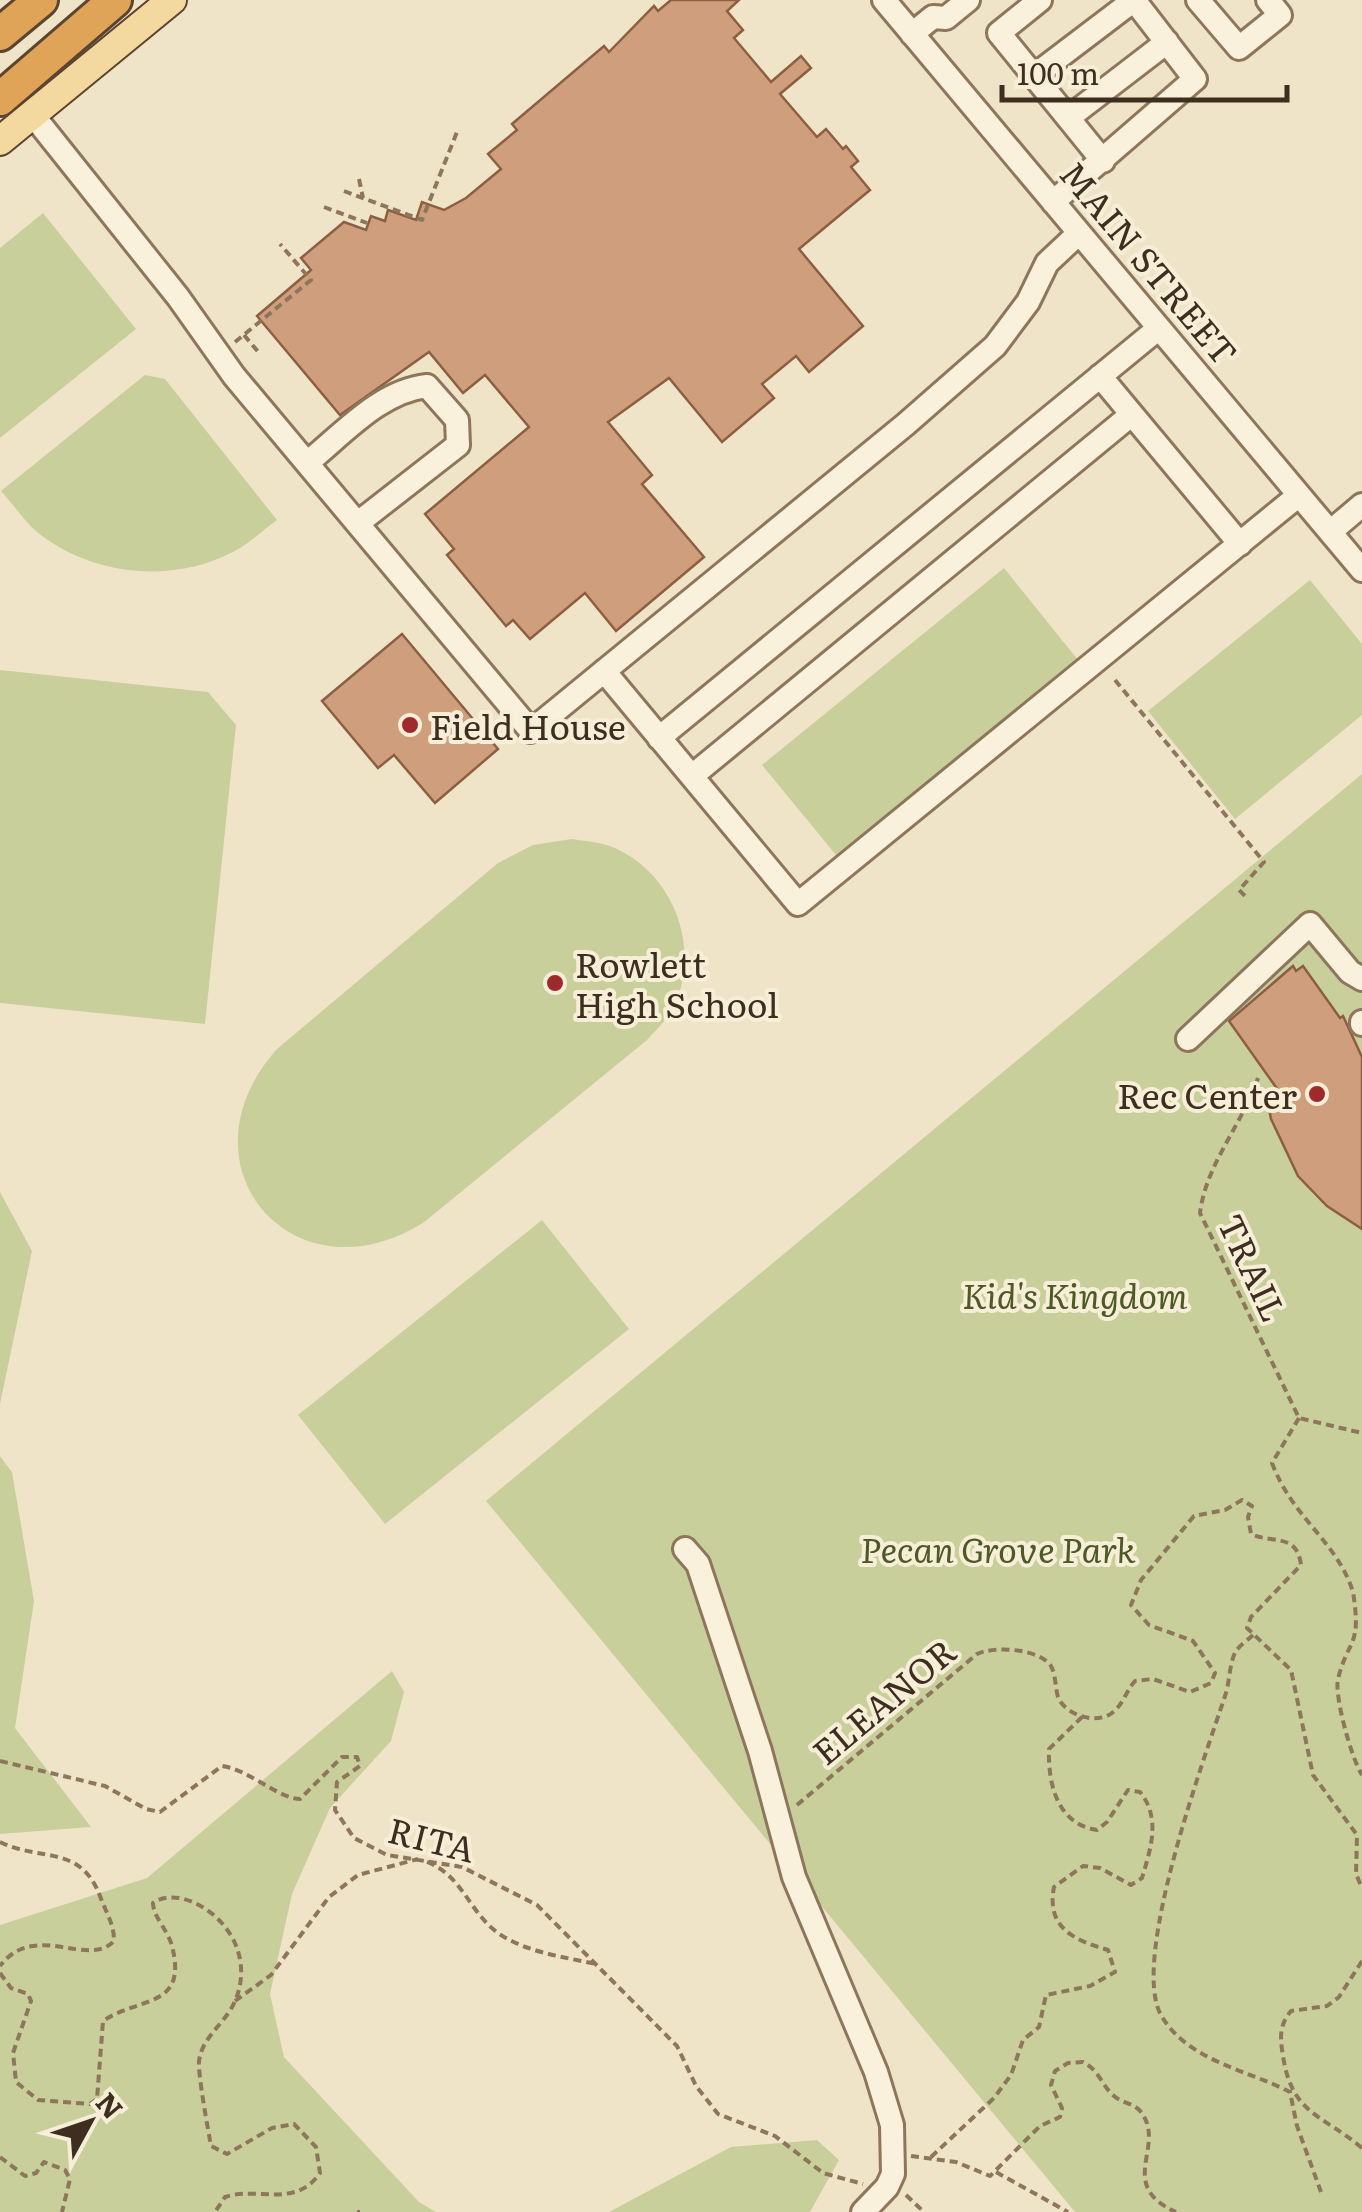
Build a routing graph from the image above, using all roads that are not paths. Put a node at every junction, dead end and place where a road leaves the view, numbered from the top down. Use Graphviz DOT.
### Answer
graph roads {
  1 [pos="42,0"];
  2 [pos="115,0"];
  3 [pos="172,0"];
  4 [pos="884,0"];
  5 [pos="968,0"];
  6 [pos="1040,0"];
  7 [pos="1134,0"];
  8 [pos="1198,0"];
  9 [pos="1268,0"];
  10 [pos="936,9"];
  11 [pos="0,34"];
  12 [pos="912,34"];
  13 [pos="1167,42"];
  14 [pos="1034,76"];
  15 [pos="0,98"];
  16 [pos="32,114"];
  17 [pos="1068,118"];
  18 [pos="0,141"];
  19 [pos="1103,161"];
  20 [pos="1053,202"];
  21 [pos="1079,232"];
  22 [pos="1159,328"];
  23 [pos="1100,376"];
  24 [pos="1131,415"];
  25 [pos="308,463"];
  26 [pos="1300,496"];
  27 [pos="1362,505"];
  28 [pos="358,524"];
  29 [pos="1330,532"];
  30 [pos="1240,544"];
  31 [pos="1362,570"];
  32 [pos="604,671"];
  33 [pos="659,738"];
  34 [pos="692,776"];
  35 [pos="1362,979"];
  36 [pos="1188,1039"];
  37 [pos="685,1549"];
  38 [pos="862,2212"];
  1 -- 11 [label="highway"];
  2 -- 15 [label="highway"];
  3 -- 16 [label="main road"];
  4 -- 12 [label="street, MAIN STREET"];
  5 -- 10 [label="street"];
  6 -- 14 [label="street"];
  7 -- 13 [label="street"];
  7 -- 14 [label="street"];
  8 -- 9 [label="street"];
  10 -- 12 [label="street"];
  12 -- 20 [label="street, MAIN STREET"];
  13 -- 17 [label="street"];
  13 -- 19 [label="street"];
  14 -- 17 [label="street"];
  16 -- 18 [label="main road"];
  16 -- 25 [label="street"];
  17 -- 19 [label="street"];
  19 -- 20 [label="street"];
  20 -- 21 [label="street, MAIN STREET"];
  21 -- 22 [label="street, MAIN STREET"];
  21 -- 32 [label="street"];
  22 -- 23 [label="street"];
  22 -- 26 [label="street, MAIN STREET"];
  23 -- 24 [label="street"];
  23 -- 33 [label="street"];
  24 -- 30 [label="street"];
  24 -- 34 [label="street"];
  25 -- 28 [label="street"];
  25 -- 28 [label="street"];
  26 -- 29 [label="street, MAIN STREET"];
  26 -- 30 [label="street"];
  27 -- 29 [label="street"];
  28 -- 32 [label="street"];
  29 -- 31 [label="street, MAIN STREET"];
  30 -- 34 [label="street"];
  32 -- 33 [label="street"];
  33 -- 34 [label="street"];
  35 -- 36 [label="street"];
  37 -- 38 [label="street"];
}
